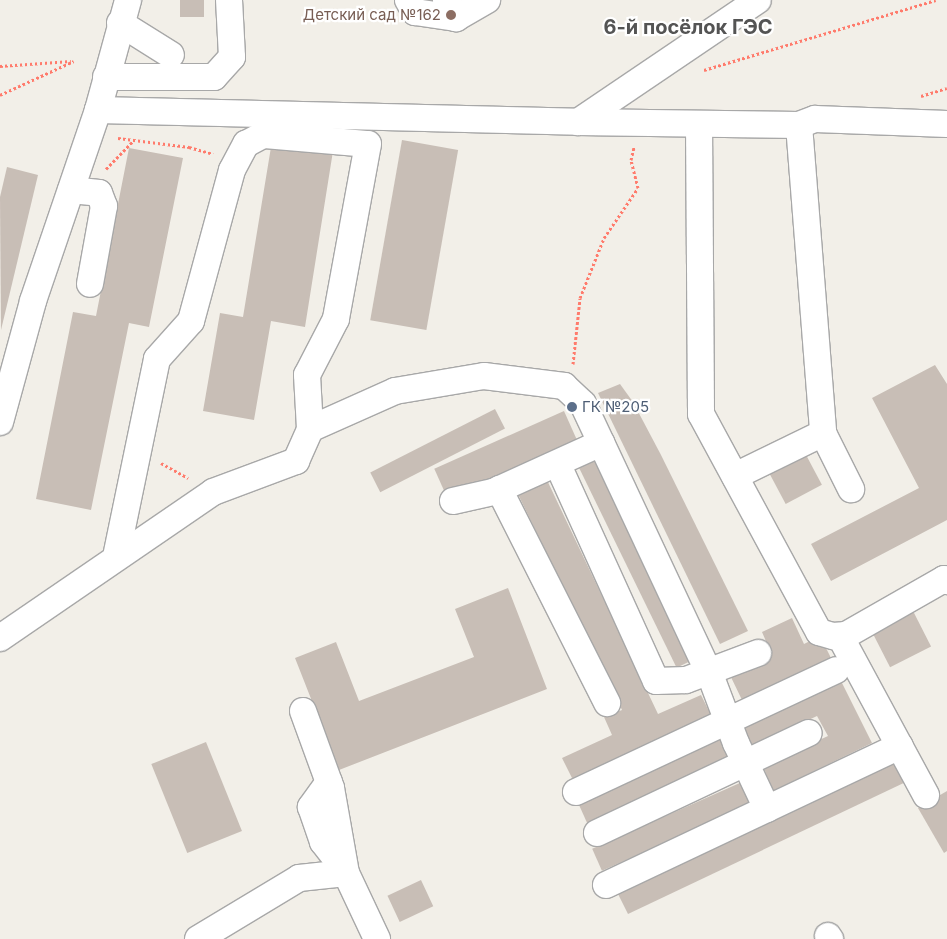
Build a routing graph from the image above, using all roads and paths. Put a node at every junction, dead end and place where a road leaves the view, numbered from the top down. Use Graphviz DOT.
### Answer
graph roads {
  1 [pos="229,0"];
  2 [pos="408,0"];
  3 [pos="487,0"];
  4 [pos="758,0"];
  5 [pos="936,0"];
  6 [pos="451,9"];
  7 [pos="124,12"];
  8 [pos="171,55"];
  9 [pos="0,66"];
  10 [pos="701,70"];
  11 [pos="106,77"];
  12 [pos="0,95"];
  13 [pos="98,110"];
  14 [pos="578,122"];
  15 [pos="644,123"];
  16 [pos="699,124"];
  17 [pos="947,124"];
  18 [pos="799,125"];
  19 [pos="114,138"];
  20 [pos="134,140"];
  21 [pos="238,160"];
  22 [pos="78,191"];
  23 [pos="90,284"];
  24 [pos="572,367"];
  25 [pos="0,422"];
  26 [pos="310,429"];
  27 [pos="824,433"];
  28 [pos="601,443"];
  29 [pos="139,450"];
  30 [pos="558,464"];
  31 [pos="735,476"];
  32 [pos="499,489"];
  33 [pos="851,489"];
  34 [pos="213,492"];
  35 [pos="453,501"];
  36 [pos="116,557"];
  37 [pos="947,581"];
  38 [pos="840,636"];
  39 [pos="0,638"];
  40 [pos="758,653"];
  41 [pos="836,670"];
  42 [pos="710,673"];
  43 [pos="607,703"];
  44 [pos="303,710"];
  45 [pos="727,719"];
  46 [pos="809,733"];
  47 [pos="900,746"];
  48 [pos="746,764"];
  49 [pos="576,792"];
  50 [pos="926,795"];
  51 [pos="768,809"];
  52 [pos="597,833"];
  53 [pos="346,872"];
  54 [pos="606,885"];
  55 [pos="198,939"];
  56 [pos="377,939"];
  1 -- 11 [label="street"];
  2 -- 6 [label="street"];
  3 -- 6 [label="street"];
  4 -- 14 [label="street"];
  5 -- 10 [label="path"];
  7 -- 8 [label="street"];
  7 -- 11 [label="street"];
  9 -- 12 [label="path"];
  11 -- 13 [label="street"];
  13 -- 14 [label="street"];
  13 -- 22 [label="street"];
  14 -- 15 [label="street"];
  15 -- 16 [label="street"];
  15 -- 24 [label="path"];
  16 -- 18 [label="street"];
  16 -- 31 [label="street"];
  17 -- 18 [label="street"];
  18 -- 27 [label="street"];
  19 -- 20 [label="path"];
  20 -- 21 [label="path"];
  20 -- 22 [label="path"];
  21 -- 26 [label="street"];
  21 -- 29 [label="street"];
  22 -- 23 [label="street"];
  22 -- 25 [label="street"];
  26 -- 28 [label="street"];
  26 -- 34 [label="street"];
  27 -- 31 [label="street"];
  27 -- 33 [label="street"];
  28 -- 30 [label="street"];
  28 -- 42 [label="street"];
  29 -- 34 [label="path"];
  29 -- 36 [label="street"];
  30 -- 32 [label="street"];
  30 -- 42 [label="street"];
  31 -- 38 [label="street"];
  32 -- 35 [label="street"];
  32 -- 43 [label="street"];
  34 -- 36 [label="street"];
  36 -- 39 [label="street"];
  37 -- 38 [label="street"];
  38 -- 47 [label="street"];
  40 -- 42 [label="street"];
  41 -- 45 [label="street"];
  42 -- 45 [label="street"];
  44 -- 53 [label="street"];
  45 -- 48 [label="street"];
  45 -- 49 [label="street"];
  46 -- 48 [label="street"];
  47 -- 50 [label="street"];
  47 -- 51 [label="street"];
  48 -- 51 [label="street"];
  48 -- 52 [label="street"];
  51 -- 54 [label="street"];
  53 -- 55 [label="street"];
  53 -- 56 [label="street"];
}
